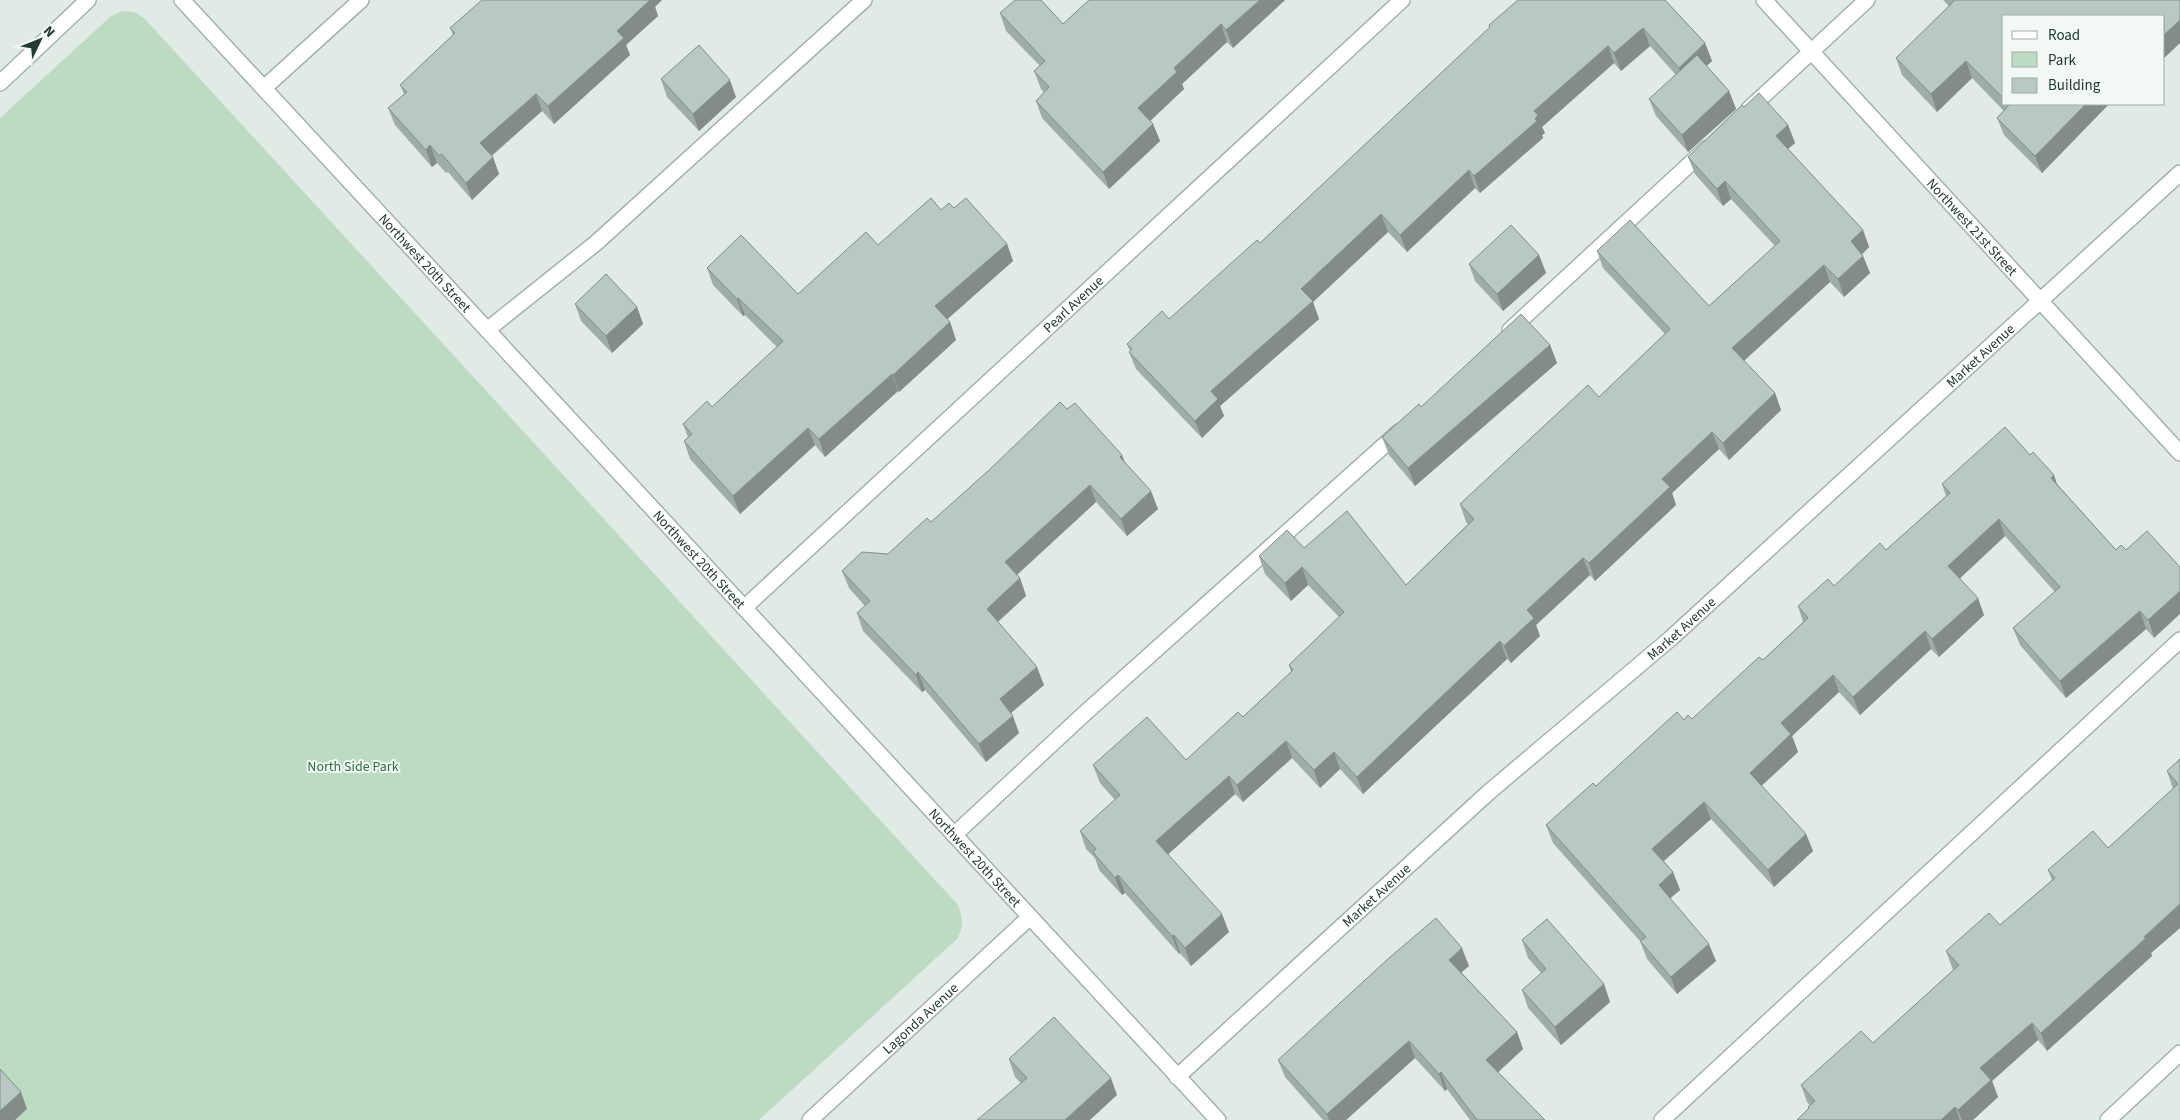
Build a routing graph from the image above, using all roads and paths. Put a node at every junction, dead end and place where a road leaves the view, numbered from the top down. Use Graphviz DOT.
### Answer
graph roads {
  1 [pos="88,0"];
  2 [pos="182,0"];
  3 [pos="361,0"];
  4 [pos="864,0"];
  5 [pos="1402,0"];
  6 [pos="1764,0"];
  7 [pos="1867,0"];
  8 [pos="1811,52"];
  9 [pos="0,83"];
  10 [pos="264,88"];
  11 [pos="1738,119"];
  12 [pos="1716,139"];
  13 [pos="2180,172"];
  14 [pos="2041,301"];
  15 [pos="487,330"];
  16 [pos="1498,341"];
  17 [pos="1410,422"];
  18 [pos="2180,453"];
  19 [pos="744,608"];
  20 [pos="2180,640"];
  21 [pos="954,835"];
  22 [pos="1030,917"];
  23 [pos="2180,1053"];
  24 [pos="1177,1077"];
  25 [pos="810,1120"];
  26 [pos="1218,1120"];
  27 [pos="1662,1120"];
  28 [pos="2108,1120"];
  1 -- 9 [label="street"];
  2 -- 10 [label="street, Northwest 20th Street"];
  3 -- 10 [label="street"];
  4 -- 15 [label="street"];
  5 -- 19 [label="street, Pearl Avenue"];
  6 -- 8 [label="street, Northwest 21st Street"];
  7 -- 8 [label="street"];
  8 -- 11 [label="street"];
  8 -- 14 [label="street, Northwest 21st Street"];
  10 -- 15 [label="street, Northwest 20th Street"];
  12 -- 16 [label="street"];
  13 -- 14 [label="street, Market Avenue"];
  14 -- 18 [label="street, Northwest 21st Street"];
  14 -- 24 [label="street, Market Avenue"];
  15 -- 19 [label="street, Northwest 20th Street"];
  17 -- 21 [label="street"];
  19 -- 21 [label="street, Northwest 20th Street"];
  20 -- 27 [label="street"];
  21 -- 22 [label="street, Northwest 20th Street"];
  22 -- 24 [label="street, Northwest 20th Street"];
  22 -- 25 [label="street, Lagonda Avenue"];
  23 -- 28 [label="street"];
  24 -- 26 [label="street, Northwest 20th Street"];
}
